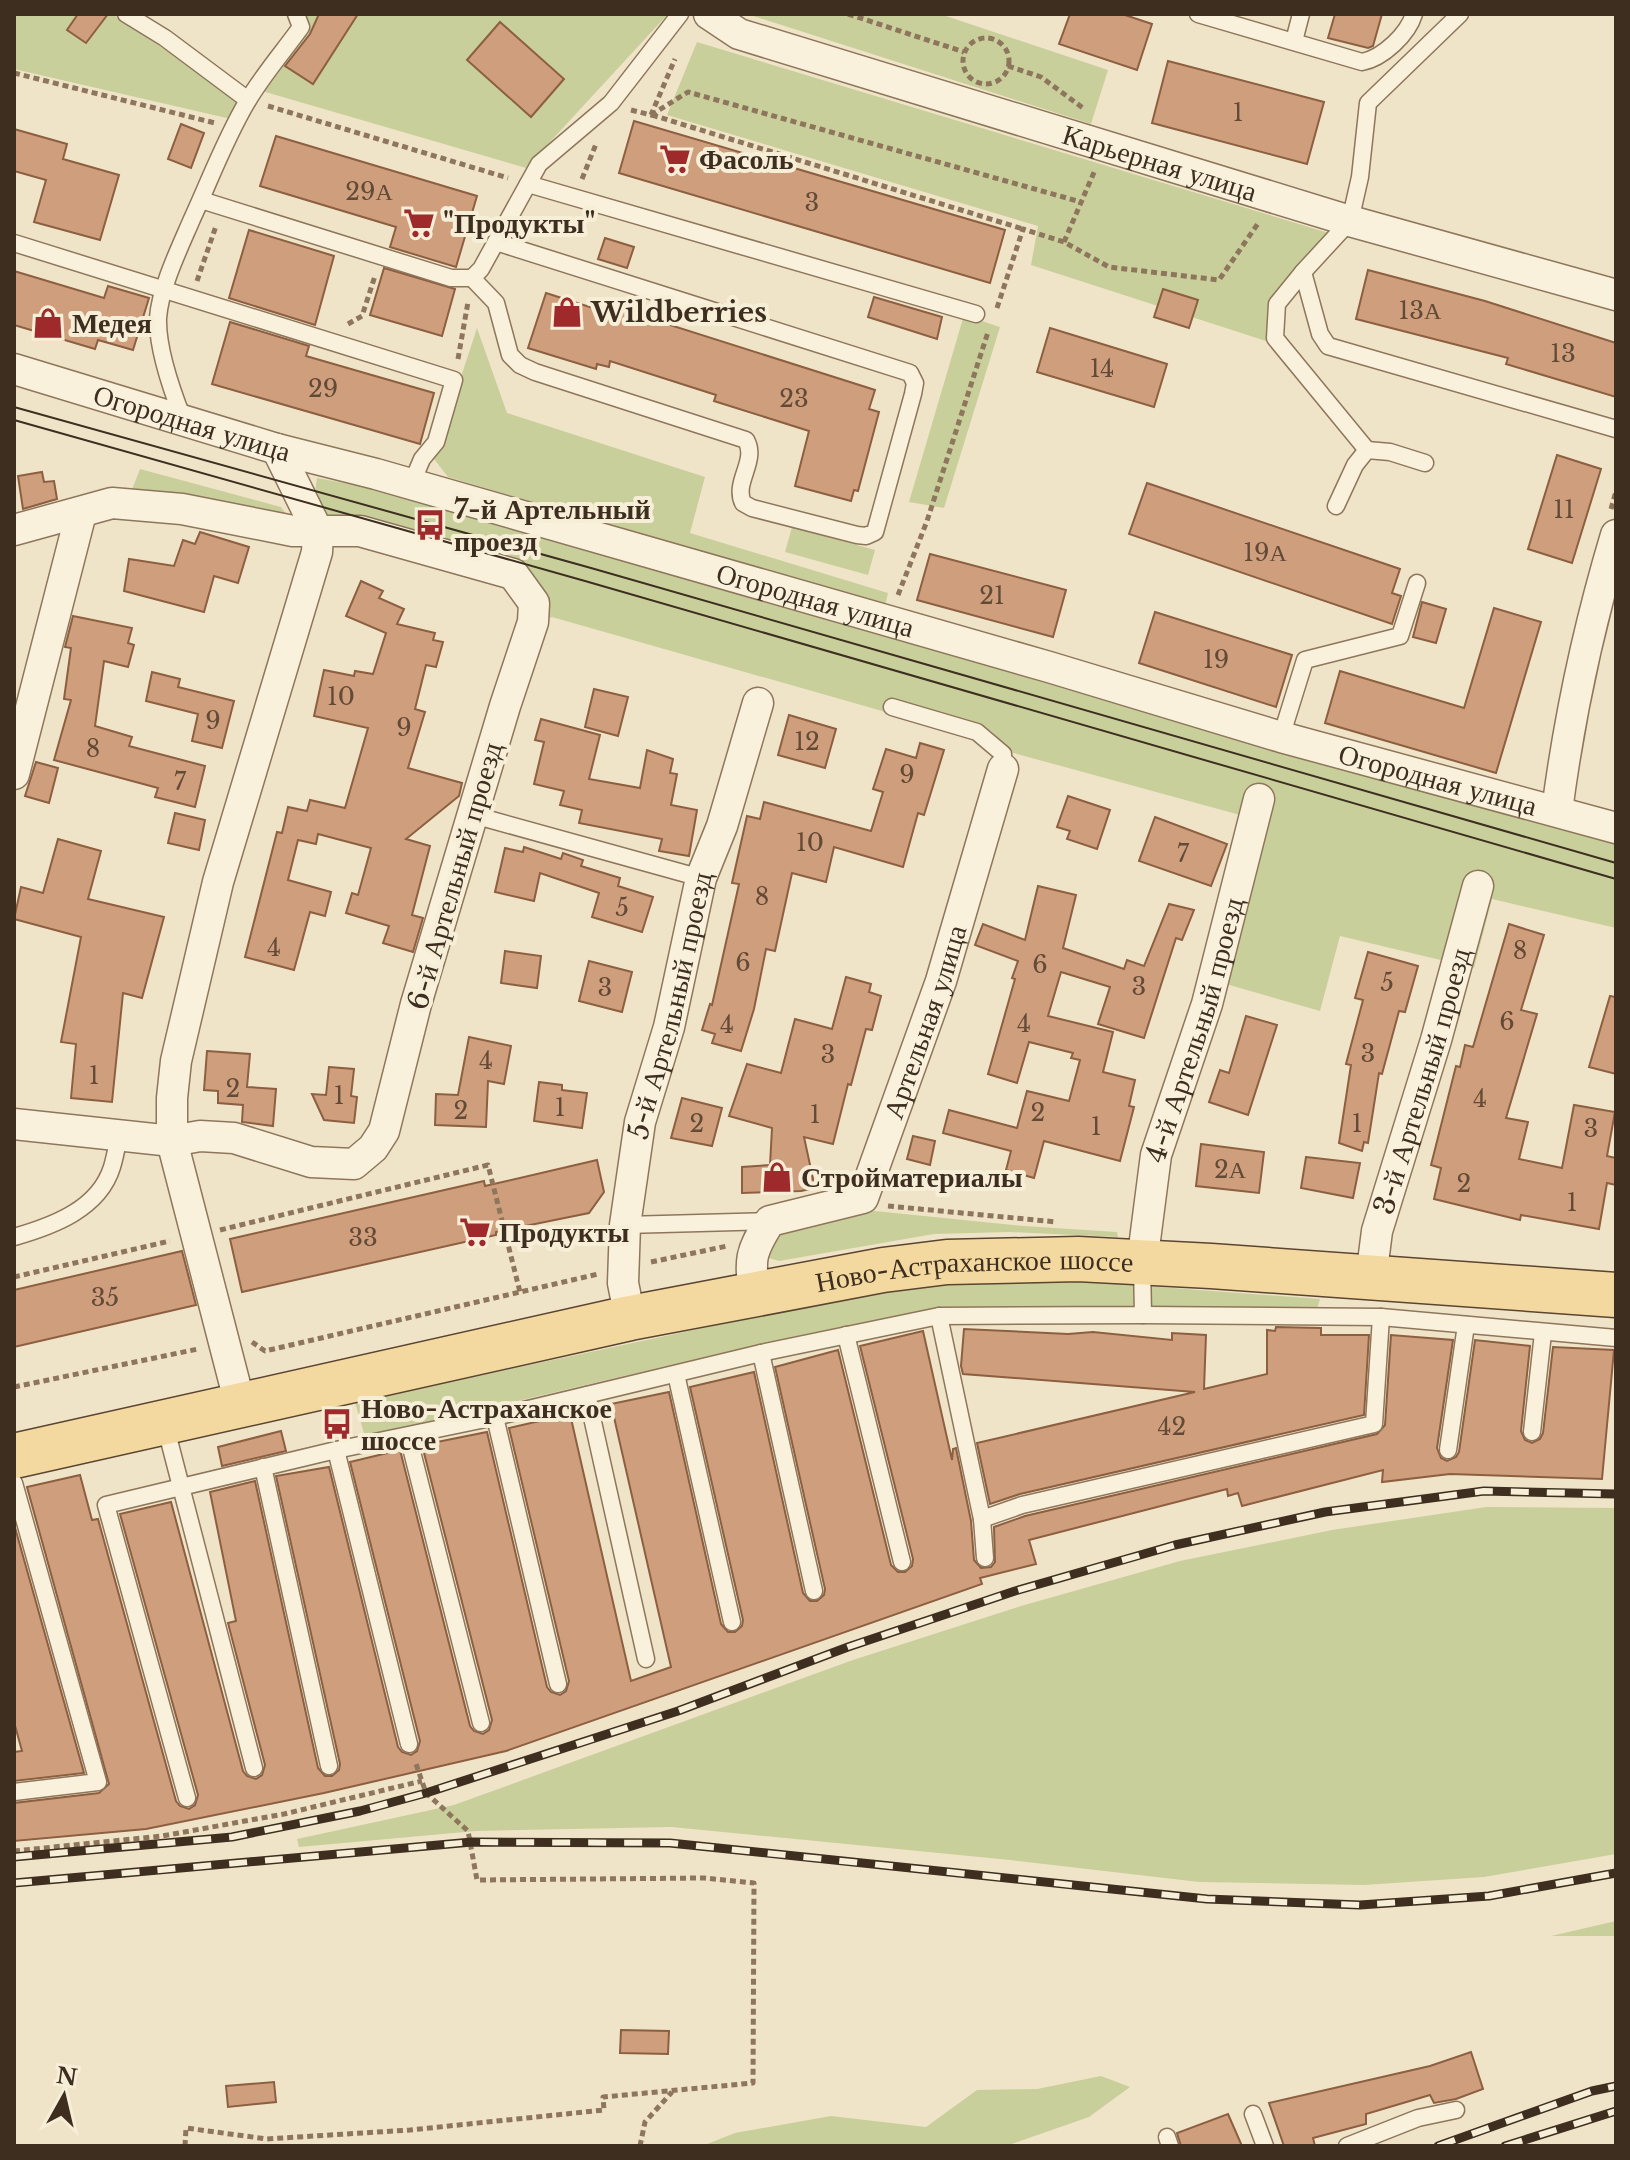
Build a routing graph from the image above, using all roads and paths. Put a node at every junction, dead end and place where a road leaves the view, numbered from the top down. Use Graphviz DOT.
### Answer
graph roads {
  1 [pos="126,14"];
  2 [pos="296,14"];
  3 [pos="680,14"];
  4 [pos="709,14"];
  5 [pos="848,14"];
  6 [pos="1198,14"];
  7 [pos="1301,14"];
  8 [pos="1414,14"];
  9 [pos="1460,14"];
  10 [pos="1294,41"];
  11 [pos="680,47"];
  12 [pos="964,52"];
  13 [pos="14,73"];
  14 [pos="248,100"];
  15 [pos="624,108"];
  16 [pos="651,115"];
  17 [pos="234,127"];
  18 [pos="599,137"];
  19 [pos="1106,146"];
  20 [pos="528,184"];
  21 [pos="574,198"];
  22 [pos="1276,198"];
  23 [pos="201,200"];
  24 [pos="1081,202"];
  25 [pos="223,206"];
  26 [pos="1350,221"];
  27 [pos="1023,229"];
  28 [pos="496,242"];
  29 [pos="1064,242"];
  30 [pos="14,243"];
  31 [pos="381,256"];
  32 [pos="1303,272"];
  33 [pos="472,278"];
  34 [pos="197,281"];
  35 [pos="165,291"];
  36 [pos="1616,295"];
  37 [pos="976,314"];
  38 [pos="322,339"];
  39 [pos="14,369"];
  40 [pos="454,380"];
  41 [pos="183,419"];
  42 [pos="1616,429"];
  43 [pos="277,449"];
  44 [pos="1367,450"];
  45 [pos="1425,463"];
  46 [pos="411,485"];
  47 [pos="1336,506"];
  48 [pos="81,513"];
  49 [pos="927,521"];
  50 [pos="14,530"];
  51 [pos="318,532"];
  52 [pos="1616,535"];
  53 [pos="1417,583"];
  54 [pos="758,703"];
  55 [pos="892,707"];
  56 [pos="1281,737"];
  57 [pos="1003,769"];
  58 [pos="14,774"];
  59 [pos="1259,799"];
  60 [pos="1557,811"];
  61 [pos="474,812"];
  62 [pos="1616,828"];
  63 [pos="701,878"];
  64 [pos="1478,886"];
  65 [pos="14,1124"];
  66 [pos="119,1136"];
  67 [pos="172,1141"];
  68 [pos="770,1221"];
  69 [pos="625,1225"];
  70 [pos="217,1230"];
  71 [pos="14,1237"];
  72 [pos="176,1240"];
  73 [pos="1142,1263"];
  74 [pos="623,1268"];
  75 [pos="14,1277"];
  76 [pos="520,1292"];
  77 [pos="1616,1295"];
  78 [pos="755,1296"];
  79 [pos="1376,1298"];
  80 [pos="1143,1315"];
  81 [pos="939,1316"];
  82 [pos="630,1318"];
  83 [pos="1466,1325"];
  84 [pos="1543,1333"];
  85 [pos="846,1335"];
  86 [pos="247,1338"];
  87 [pos="1616,1338"];
  88 [pos="201,1348"];
  89 [pos="761,1353"];
  90 [pos="676,1374"];
  91 [pos="14,1387"];
  92 [pos="587,1395"];
  93 [pos="240,1404"];
  94 [pos="495,1417"];
  95 [pos="164,1421"];
  96 [pos="1532,1432"];
  97 [pos="408,1436"];
  98 [pos="336,1450"];
  99 [pos="1448,1450"];
  100 [pos="14,1456"];
  101 [pos="263,1467"];
  102 [pos="14,1483"];
  103 [pos="183,1488"];
  104 [pos="982,1519"];
  105 [pos="985,1558"];
  106 [pos="902,1562"];
  107 [pos="814,1591"];
  108 [pos="732,1622"];
  109 [pos="646,1659"];
  110 [pos="558,1684"];
  111 [pos="481,1723"];
  112 [pos="409,1744"];
  113 [pos="329,1766"];
  114 [pos="254,1768"];
  115 [pos="422,1781"];
  116 [pos="14,1792"];
  117 [pos="187,1798"];
  118 [pos="14,1851"];
  119 [pos="672,2092"];
  120 [pos="1456,2110"];
  121 [pos="1253,2114"];
  122 [pos="185,2146"];
  123 [pos="640,2146"];
  124 [pos="1265,2146"];
  125 [pos="1347,2146"];
  1 -- 14 [label="lane"];
  2 -- 14 [label="lane"];
  3 -- 20 [label="lane"];
  4 -- 19 [label="street, Карьерная улица"];
  5 -- 12 [label="path"];
  6 -- 10 [label="lane"];
  7 -- 10 [label="lane"];
  8 -- 10 [label="lane"];
  9 -- 26 [label="lane"];
  11 -- 16 [label="path"];
  12 -- 12 [label="path"];
  13 -- 17 [label="path"];
  14 -- 17 [label="lane"];
  14 -- 20 [label="path"];
  15 -- 16 [label="path"];
  16 -- 24 [label="path"];
  16 -- 27 [label="path"];
  17 -- 23 [label="lane"];
  18 -- 21 [label="path"];
  19 -- 22 [label="street, Карьерная улица"];
  19 -- 24 [label="path"];
  20 -- 21 [label="lane"];
  20 -- 28 [label="lane"];
  21 -- 37 [label="lane"];
  22 -- 26 [label="street, Карьерная улица"];
  22 -- 29 [label="path"];
  23 -- 25 [label="lane"];
  23 -- 35 [label="lane"];
  24 -- 29 [label="path"];
  25 -- 31 [label="lane"];
  25 -- 34 [label="path"];
  26 -- 32 [label="lane"];
  26 -- 36 [label="street, Карьерная улица"];
  27 -- 29 [label="path"];
  27 -- 49 [label="path"];
  28 -- 33 [label="lane"];
  28 -- 33 [label="lane"];
  30 -- 35 [label="lane"];
  31 -- 33 [label="lane"];
  31 -- 38 [label="path"];
  32 -- 42 [label="lane"];
  32 -- 44 [label="lane"];
  33 -- 40 [label="path"];
  35 -- 38 [label="lane"];
  35 -- 41 [label="lane"];
  38 -- 40 [label="lane"];
  39 -- 41 [label="street, Огородная улица"];
  40 -- 46 [label="lane"];
  41 -- 43 [label="street, Огородная улица"];
  43 -- 46 [label="street, Огородная улица"];
  43 -- 51 [label="street"];
  44 -- 45 [label="lane"];
  44 -- 47 [label="lane"];
  46 -- 56 [label="street, Огородная улица"];
  48 -- 50 [label="street"];
  48 -- 51 [label="street"];
  48 -- 58 [label="street"];
  51 -- 61 [label="street, 6-й Артельный проезд"];
  51 -- 67 [label="street"];
  52 -- 60 [label="street"];
  53 -- 56 [label="lane"];
  54 -- 63 [label="street, 5-й Артельный проезд"];
  55 -- 57 [label="lane"];
  56 -- 60 [label="street, Огородная улица"];
  57 -- 68 [label="street, Артельная улица"];
  59 -- 73 [label="street, 4-й Артельный проезд"];
  60 -- 62 [label="street, Огородная улица"];
  61 -- 63 [label="lane"];
  61 -- 67 [label="street, 6-й Артельный проезд"];
  63 -- 69 [label="street, 5-й Артельный проезд"];
  64 -- 79 [label="street, 3-й Артельный проезд"];
  65 -- 66 [label="street"];
  66 -- 67 [label="street"];
  66 -- 71 [label="lane"];
  67 -- 93 [label="street"];
  68 -- 69 [label="lane"];
  68 -- 78 [label="street"];
  69 -- 74 [label="street, 5-й Артельный проезд"];
  70 -- 76 [label="path"];
  72 -- 75 [label="path"];
  73 -- 78 [label="main road, Ново-Астраханское шоссе"];
  73 -- 79 [label="main road, Ново-Астраханское шоссе"];
  73 -- 80 [label="lane"];
  74 -- 76 [label="path"];
  74 -- 82 [label="street, 5-й Артельный проезд"];
  76 -- 86 [label="path"];
  77 -- 79 [label="main road, Ново-Астраханское шоссе"];
  78 -- 82 [label="main road, Ново-Астраханское шоссе"];
  79 -- 80 [label="lane"];
  79 -- 83 [label="lane"];
  79 -- 104 [label="lane"];
  80 -- 81 [label="lane"];
  81 -- 85 [label="lane"];
  81 -- 104 [label="lane"];
  82 -- 93 [label="main road, Ново-Астраханское шоссе"];
  83 -- 84 [label="lane"];
  83 -- 99 [label="lane"];
  84 -- 87 [label="lane"];
  84 -- 96 [label="lane"];
  85 -- 89 [label="lane"];
  85 -- 106 [label="lane"];
  88 -- 91 [label="path"];
  89 -- 90 [label="lane"];
  89 -- 107 [label="lane"];
  90 -- 92 [label="lane"];
  90 -- 108 [label="lane"];
  92 -- 94 [label="lane"];
  92 -- 109 [label="lane"];
  93 -- 95 [label="main road, Ново-Астраханское шоссе"];
  94 -- 97 [label="lane"];
  94 -- 110 [label="lane"];
  95 -- 100 [label="main road, Ново-Астраханское шоссе"];
  95 -- 103 [label="lane"];
  97 -- 98 [label="lane"];
  97 -- 111 [label="lane"];
  98 -- 101 [label="lane"];
  98 -- 112 [label="lane"];
  101 -- 103 [label="lane"];
  101 -- 113 [label="lane"];
  102 -- 116 [label="lane"];
  103 -- 114 [label="lane"];
  103 -- 117 [label="lane"];
  104 -- 105 [label="lane"];
  112 -- 115 [label="path"];
  115 -- 118 [label="path"];
  115 -- 119 [label="path"];
  119 -- 122 [label="path"];
  119 -- 123 [label="path"];
  120 -- 125 [label="lane"];
  121 -- 124 [label="lane"];
}
